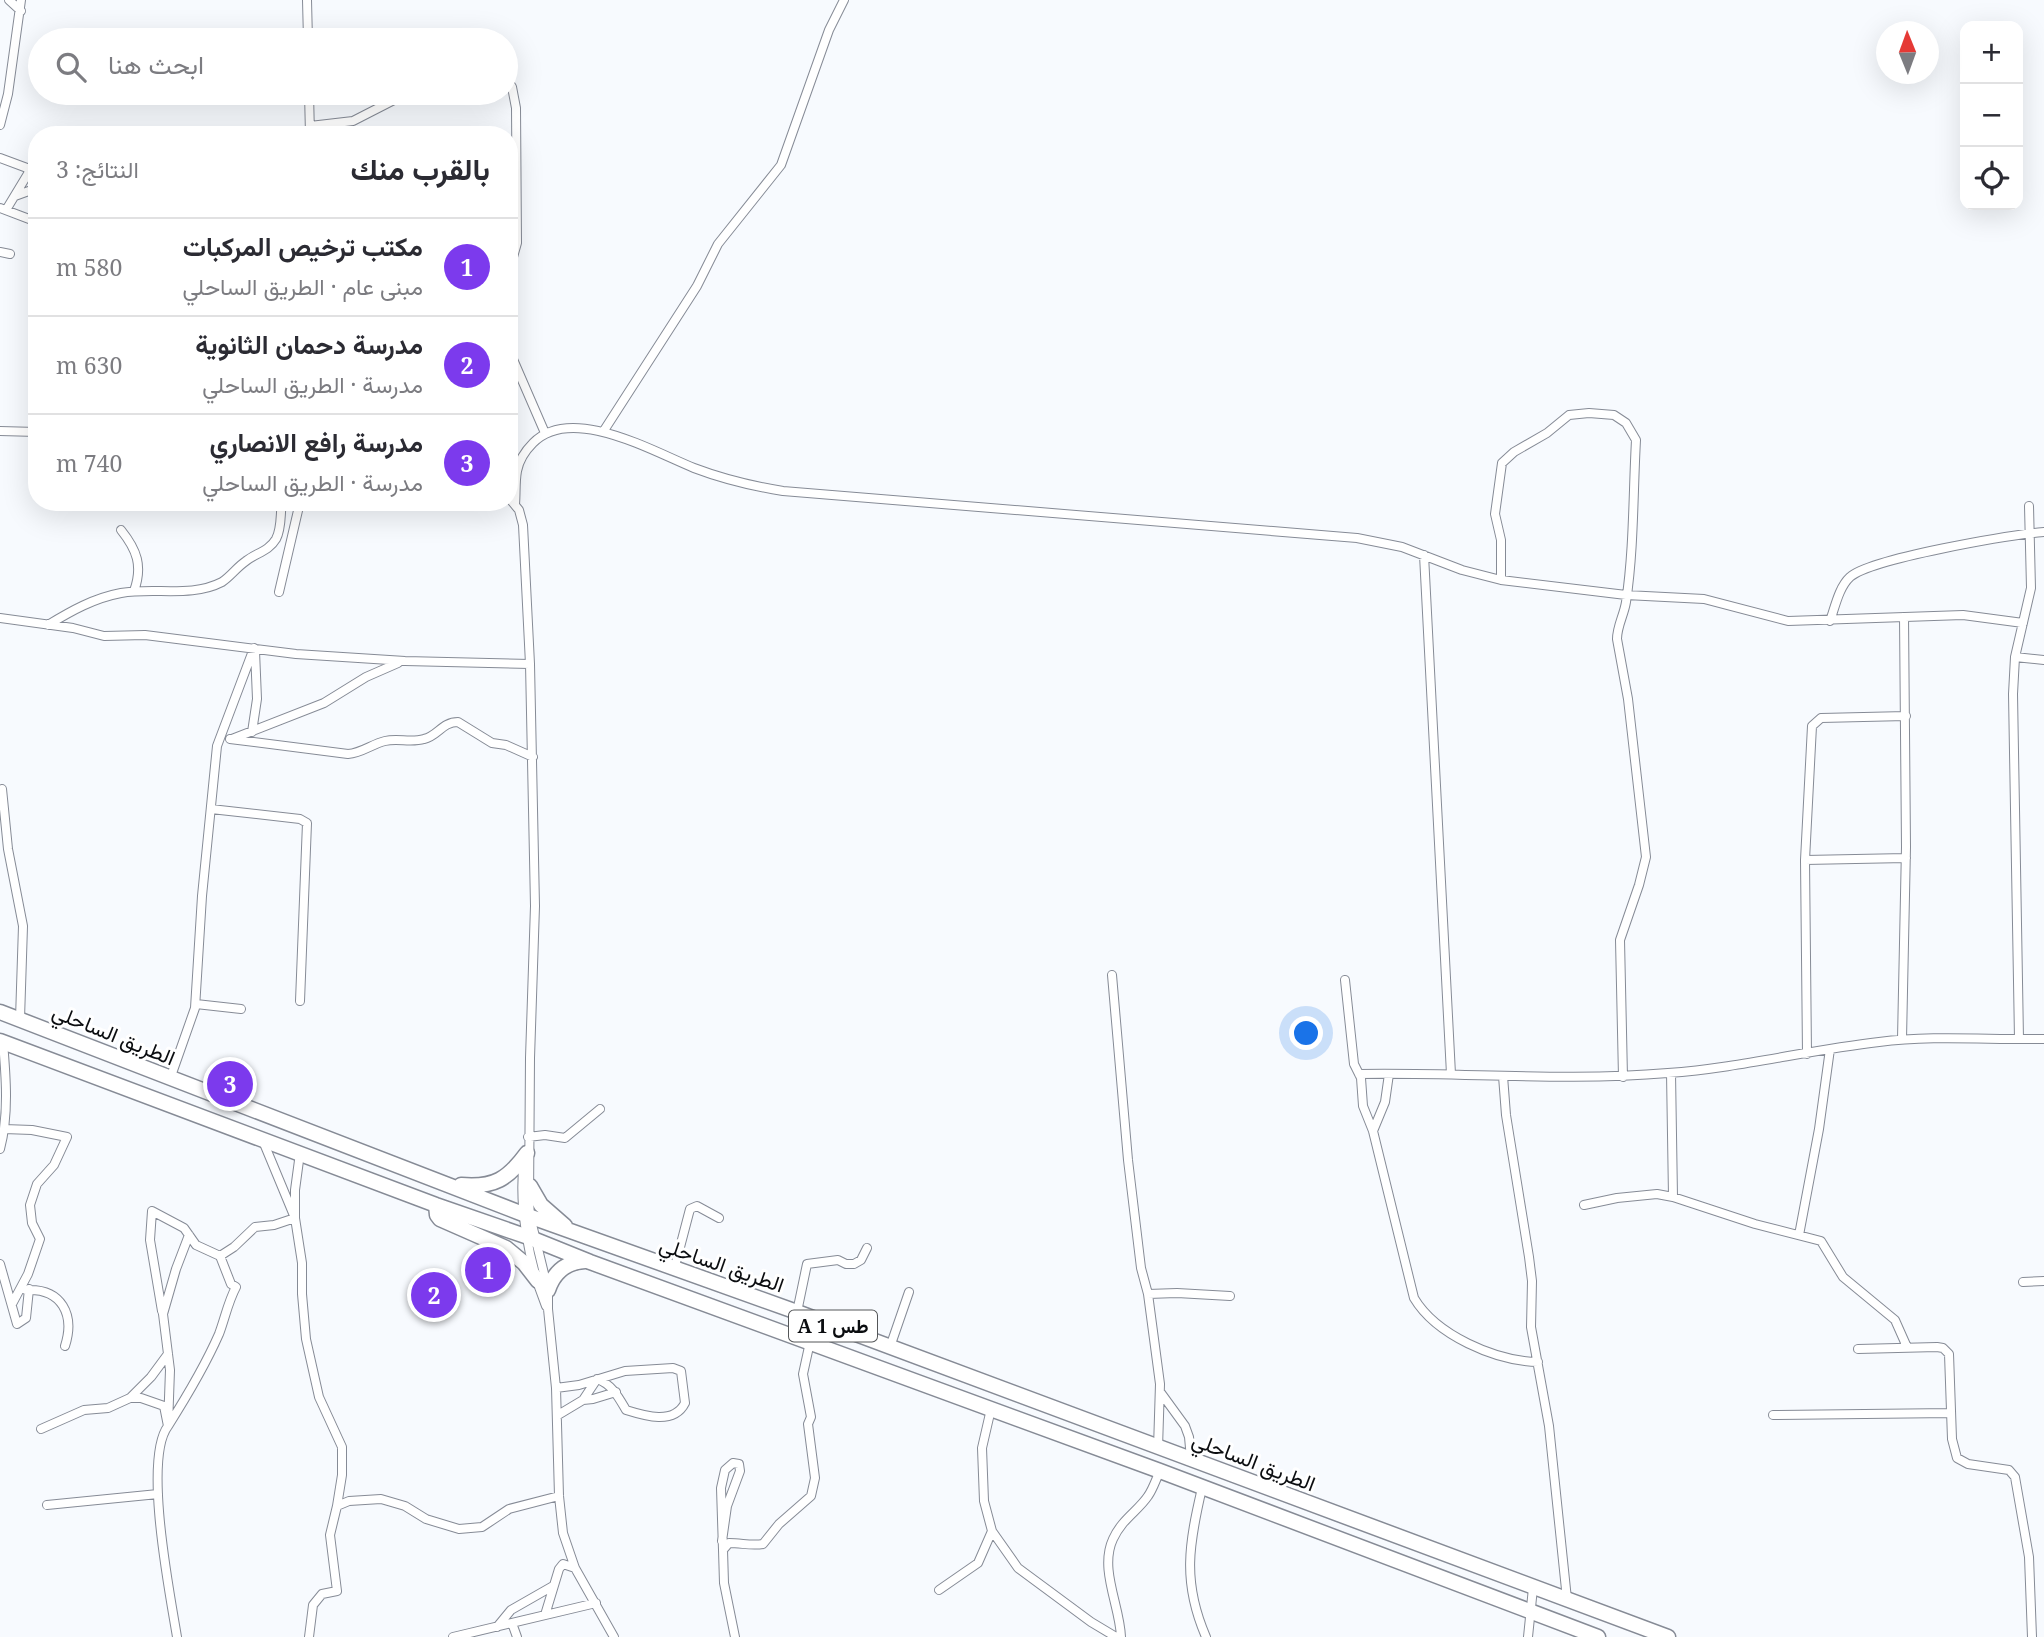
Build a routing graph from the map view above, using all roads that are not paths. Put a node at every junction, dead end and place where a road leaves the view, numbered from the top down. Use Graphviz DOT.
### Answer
graph roads {
  1 [pos="9,0"];
  2 [pos="21,0"];
  3 [pos="307,0"];
  4 [pos="844,0"];
  5 [pos="20,11"];
  6 [pos="308,28"];
  7 [pos="309,105"];
  8 [pos="384,105"];
  9 [pos="515,105"];
  10 [pos="0,125"];
  11 [pos="310,126"];
  12 [pos="330,126"];
  13 [pos="516,126"];
  14 [pos="0,158"];
  15 [pos="28,191"];
  16 [pos="15,196"];
  17 [pos="3,209"];
  18 [pos="28,219"];
  19 [pos="0,252"];
  20 [pos="10,254"];
  21 [pos="518,372"];
  22 [pos="0,431"];
  23 [pos="28,432"];
  24 [pos="603,432"];
  25 [pos="545,433"];
  26 [pos="518,468"];
  27 [pos="2029,506"];
  28 [pos="281,511"];
  29 [pos="298,511"];
  30 [pos="517,511"];
  31 [pos="121,530"];
  32 [pos="2044,532"];
  33 [pos="2030,533"];
  34 [pos="1424,555"];
  35 [pos="1501,580"];
  36 [pos="134,591"];
  37 [pos="279,592"];
  38 [pos="1626,595"];
  39 [pos="1904,617"];
  40 [pos="0,618"];
  41 [pos="1830,621"];
  42 [pos="2023,623"];
  43 [pos="48,625"];
  44 [pos="254,648"];
  45 [pos="2015,657"];
  46 [pos="2044,660"];
  47 [pos="405,661"];
  48 [pos="530,664"];
  49 [pos="1906,716"];
  50 [pos="252,732"];
  51 [pos="230,739"];
  52 [pos="217,746"];
  53 [pos="533,757"];
  54 [pos="2,789"];
  55 [pos="211,809"];
  56 [pos="1906,858"];
  57 [pos="1805,860"];
  58 [pos="1112,975"];
  59 [pos="1345,980"];
  60 [pos="300,1002"];
  61 [pos="195,1004"];
  62 [pos="241,1009"];
  63 [pos="0,1012"];
  64 [pos="20,1019"];
  65 [pos="2019,1039"];
  66 [pos="2044,1039"];
  67 [pos="1902,1040"];
  68 [pos="1,1042"];
  69 [pos="1830,1049"];
  70 [pos="1807,1054"];
  71 [pos="1671,1073"];
  72 [pos="1359,1074"];
  73 [pos="1389,1074"];
  74 [pos="1451,1074"];
  75 [pos="1503,1076"];
  76 [pos="1623,1077"];
  77 [pos="170,1079"];
  78 [pos="600,1110"];
  79 [pos="4,1129"];
  80 [pos="1373,1131"];
  81 [pos="262,1138"];
  82 [pos="528,1144"];
  83 [pos="0,1149"];
  84 [pos="300,1152"];
  85 [pos="442,1182"];
  86 [pos="530,1186"];
  87 [pos="1673,1197"];
  88 [pos="436,1205"];
  89 [pos="1584,1205"];
  90 [pos="526,1215"];
  91 [pos="295,1218"];
  92 [pos="719,1218"];
  93 [pos="571,1231"];
  94 [pos="189,1235"];
  95 [pos="1799,1235"];
  96 [pos="532,1239"];
  97 [pos="867,1248"];
  98 [pos="220,1256"];
  99 [pos="590,1262"];
  100 [pos="0,1264"];
  101 [pos="674,1270"];
  102 [pos="2044,1281"];
  103 [pos="2023,1282"];
  104 [pos="543,1286"];
  105 [pos="24,1290"];
  106 [pos="909,1292"];
  107 [pos="1148,1294"];
  108 [pos="1230,1296"];
  109 [pos="12,1304"];
  110 [pos="548,1309"];
  111 [pos="797,1312"];
  112 [pos="163,1314"];
  113 [pos="810,1342"];
  114 [pos="65,1346"];
  115 [pos="890,1347"];
  116 [pos="1907,1348"];
  117 [pos="1858,1349"];
  118 [pos="168,1354"];
  119 [pos="1538,1363"];
  120 [pos="597,1379"];
  121 [pos="556,1388"];
  122 [pos="615,1392"];
  123 [pos="1161,1393"];
  124 [pos="130,1398"];
  125 [pos="583,1399"];
  126 [pos="991,1409"];
  127 [pos="1951,1413"];
  128 [pos="558,1415"];
  129 [pos="1773,1415"];
  130 [pos="168,1426"];
  131 [pos="41,1429"];
  132 [pos="1158,1448"];
  133 [pos="1191,1459"];
  134 [pos="1160,1471"];
  135 [pos="1202,1488"];
  136 [pos="158,1494"];
  137 [pos="559,1496"];
  138 [pos="47,1505"];
  139 [pos="337,1506"];
  140 [pos="992,1531"];
  141 [pos="722,1545"];
  142 [pos="575,1568"];
  143 [pos="554,1586"];
  144 [pos="1533,1588"];
  145 [pos="939,1590"];
  146 [pos="1567,1599"];
  147 [pos="596,1603"];
  148 [pos="1530,1612"];
  149 [pos="545,1615"];
  150 [pos="512,1623"];
  151 [pos="497,1627"];
  152 [pos="177,1637"];
  153 [pos="309,1637"];
  154 [pos="453,1637"];
  155 [pos="517,1637"];
  156 [pos="614,1637"];
  157 [pos="735,1637"];
  158 [pos="1118,1637"];
  159 [pos="1206,1637"];
  160 [pos="1528,1637"];
  161 [pos="1598,1637"];
  162 [pos="1668,1637"];
  163 [pos="2032,1637"];
  1 -- 5 [label="street"];
  2 -- 5 [label="street"];
  3 -- 6 [label="street"];
  4 -- 24 [label="street"];
  5 -- 10 [label="street"];
  7 -- 11 [label="street"];
  8 -- 12 [label="street"];
  9 -- 13 [label="street"];
  14 -- 16 [label="street"];
  15 -- 16 [label="street"];
  16 -- 17 [label="street"];
  17 -- 18 [label="street"];
  19 -- 20 [label="street"];
  21 -- 25 [label="street"];
  22 -- 23 [label="street"];
  24 -- 25 [label="street"];
  24 -- 34 [label="street"];
  25 -- 26 [label="street"];
  27 -- 33 [label="street"];
  28 -- 36 [label="street"];
  29 -- 37 [label="street"];
  30 -- 48 [label="street"];
  31 -- 36 [label="street"];
  32 -- 33 [label="street"];
  33 -- 41 [label="street"];
  33 -- 42 [label="street"];
  34 -- 35 [label="street"];
  34 -- 74 [label="street"];
  35 -- 38 [label="street"];
  35 -- 38 [label="street"];
  36 -- 43 [label="street"];
  38 -- 41 [label="street"];
  38 -- 76 [label="street"];
  39 -- 41 [label="street"];
  39 -- 42 [label="street"];
  39 -- 49 [label="street"];
  40 -- 43 [label="street"];
  42 -- 45 [label="street"];
  43 -- 44 [label="street"];
  44 -- 47 [label="street"];
  44 -- 50 [label="street"];
  44 -- 52 [label="street"];
  45 -- 46 [label="street"];
  45 -- 65 [label="street"];
  47 -- 48 [label="street"];
  47 -- 50 [label="street"];
  48 -- 53 [label="street"];
  49 -- 56 [label="street"];
  49 -- 57 [label="street"];
  50 -- 51 [label="street"];
  51 -- 52 [label="street"];
  51 -- 53 [label="street"];
  52 -- 55 [label="street"];
  53 -- 82 [label="street"];
  54 -- 64 [label="street"];
  55 -- 60 [label="street"];
  55 -- 61 [label="street"];
  56 -- 57 [label="street"];
  56 -- 67 [label="street"];
  57 -- 70 [label="street"];
  58 -- 107 [label="street"];
  59 -- 72 [label="street"];
  61 -- 62 [label="street"];
  61 -- 77 [label="street"];
  63 -- 64 [label="highway, الطريق الساحلي / A 1 طس"];
  64 -- 77 [label="highway, الطريق الساحلي / A 1 طس"];
  65 -- 66 [label="street"];
  65 -- 67 [label="street"];
  67 -- 69 [label="street"];
  68 -- 79 [label="street"];
  68 -- 81 [label="highway, الطريق الساحلي / A 1 طس"];
  69 -- 70 [label="street"];
  69 -- 95 [label="street"];
  70 -- 71 [label="street"];
  71 -- 76 [label="street"];
  71 -- 87 [label="street"];
  72 -- 73 [label="street"];
  72 -- 80 [label="street"];
  73 -- 74 [label="street"];
  73 -- 80 [label="street"];
  74 -- 75 [label="street"];
  75 -- 76 [label="street"];
  75 -- 119 [label="street"];
  77 -- 85 [label="highway, الطريق الساحلي / A 1 طس"];
  78 -- 82 [label="street"];
  79 -- 83 [label="street"];
  79 -- 105 [label="street"];
  80 -- 119 [label="street"];
  81 -- 84 [label="highway, الطريق الساحلي / A 1 طس"];
  81 -- 91 [label="street"];
  82 -- 85 [label="highway"];
  82 -- 86 [label="street"];
  82 -- 90 [label="street"];
  84 -- 88 [label="highway, الطريق الساحلي / A 1 طس"];
  84 -- 91 [label="street"];
  85 -- 90 [label="highway, الطريق الساحلي / A 1 طس"];
  86 -- 90 [label="street"];
  86 -- 93 [label="highway"];
  87 -- 89 [label="street"];
  87 -- 95 [label="street"];
  88 -- 96 [label="highway, الطريق الساحلي / A 1 طس"];
  88 -- 104 [label="highway"];
  90 -- 93 [label="highway, الطريق الساحلي / A 1 طس"];
  90 -- 96 [label="street"];
  91 -- 98 [label="street"];
  91 -- 139 [label="street"];
  92 -- 101 [label="street"];
  93 -- 101 [label="highway, الطريق الساحلي / A 1 طس"];
  94 -- 98 [label="street"];
  94 -- 112 [label="street"];
  94 -- 112 [label="street"];
  95 -- 116 [label="street"];
  96 -- 99 [label="highway, الطريق الساحلي / A 1 طس"];
  96 -- 104 [label="street"];
  96 -- 104 [label="street"];
  97 -- 111 [label="street"];
  98 -- 130 [label="street"];
  99 -- 104 [label="highway"];
  99 -- 113 [label="highway, الطريق الساحلي / A 1 طس"];
  100 -- 109 [label="street"];
  101 -- 111 [label="highway, الطريق الساحلي / A 1 طس"];
  102 -- 103 [label="street"];
  104 -- 110 [label="street"];
  104 -- 110 [label="street"];
  105 -- 109 [label="street"];
  105 -- 109 [label="street"];
  105 -- 114 [label="street"];
  106 -- 115 [label="street"];
  107 -- 108 [label="street"];
  107 -- 123 [label="street"];
  110 -- 121 [label="street"];
  111 -- 115 [label="highway, الطريق الساحلي / A 1 طس"];
  112 -- 118 [label="street"];
  113 -- 126 [label="highway, الطريق الساحلي / A 1 طس"];
  113 -- 141 [label="street"];
  115 -- 132 [label="highway, الطريق الساحلي / A 1 طس"];
  116 -- 117 [label="street"];
  116 -- 127 [label="street"];
  118 -- 124 [label="street"];
  118 -- 130 [label="street"];
  119 -- 146 [label="street"];
  120 -- 121 [label="street"];
  120 -- 122 [label="street"];
  120 -- 122 [label="street"];
  120 -- 125 [label="street"];
  121 -- 128 [label="street"];
  122 -- 125 [label="street"];
  123 -- 132 [label="street"];
  123 -- 133 [label="street"];
  124 -- 130 [label="street"];
  124 -- 131 [label="street"];
  125 -- 128 [label="street"];
  126 -- 134 [label="highway, الطريق الساحلي / A 1 طس"];
  126 -- 140 [label="street"];
  127 -- 129 [label="street"];
  127 -- 163 [label="street"];
  128 -- 137 [label="street"];
  130 -- 136 [label="street"];
  132 -- 133 [label="highway, الطريق الساحلي / A 1 طس"];
  133 -- 144 [label="highway, الطريق الساحلي / A 1 طس"];
  134 -- 135 [label="highway, الطريق الساحلي / A 1 طس"];
  134 -- 158 [label="street"];
  135 -- 148 [label="highway, الطريق الساحلي / A 1 طس"];
  135 -- 159 [label="street"];
  136 -- 138 [label="street"];
  136 -- 152 [label="street"];
  137 -- 139 [label="street"];
  137 -- 142 [label="street"];
  139 -- 153 [label="street"];
  140 -- 145 [label="street"];
  140 -- 158 [label="street"];
  141 -- 141 [label="street"];
  141 -- 157 [label="street"];
  142 -- 143 [label="street"];
  142 -- 147 [label="street"];
  143 -- 149 [label="street"];
  143 -- 151 [label="street"];
  144 -- 146 [label="highway, الطريق الساحلي / A 1 طس"];
  144 -- 148 [label="street"];
  146 -- 162 [label="highway, الطريق الساحلي / A 1 طس"];
  147 -- 149 [label="street"];
  147 -- 156 [label="street"];
  148 -- 160 [label="street"];
  148 -- 161 [label="highway, الطريق الساحلي / A 1 طس"];
  149 -- 150 [label="street"];
  150 -- 151 [label="street"];
  150 -- 155 [label="street"];
  151 -- 154 [label="street"];
}
